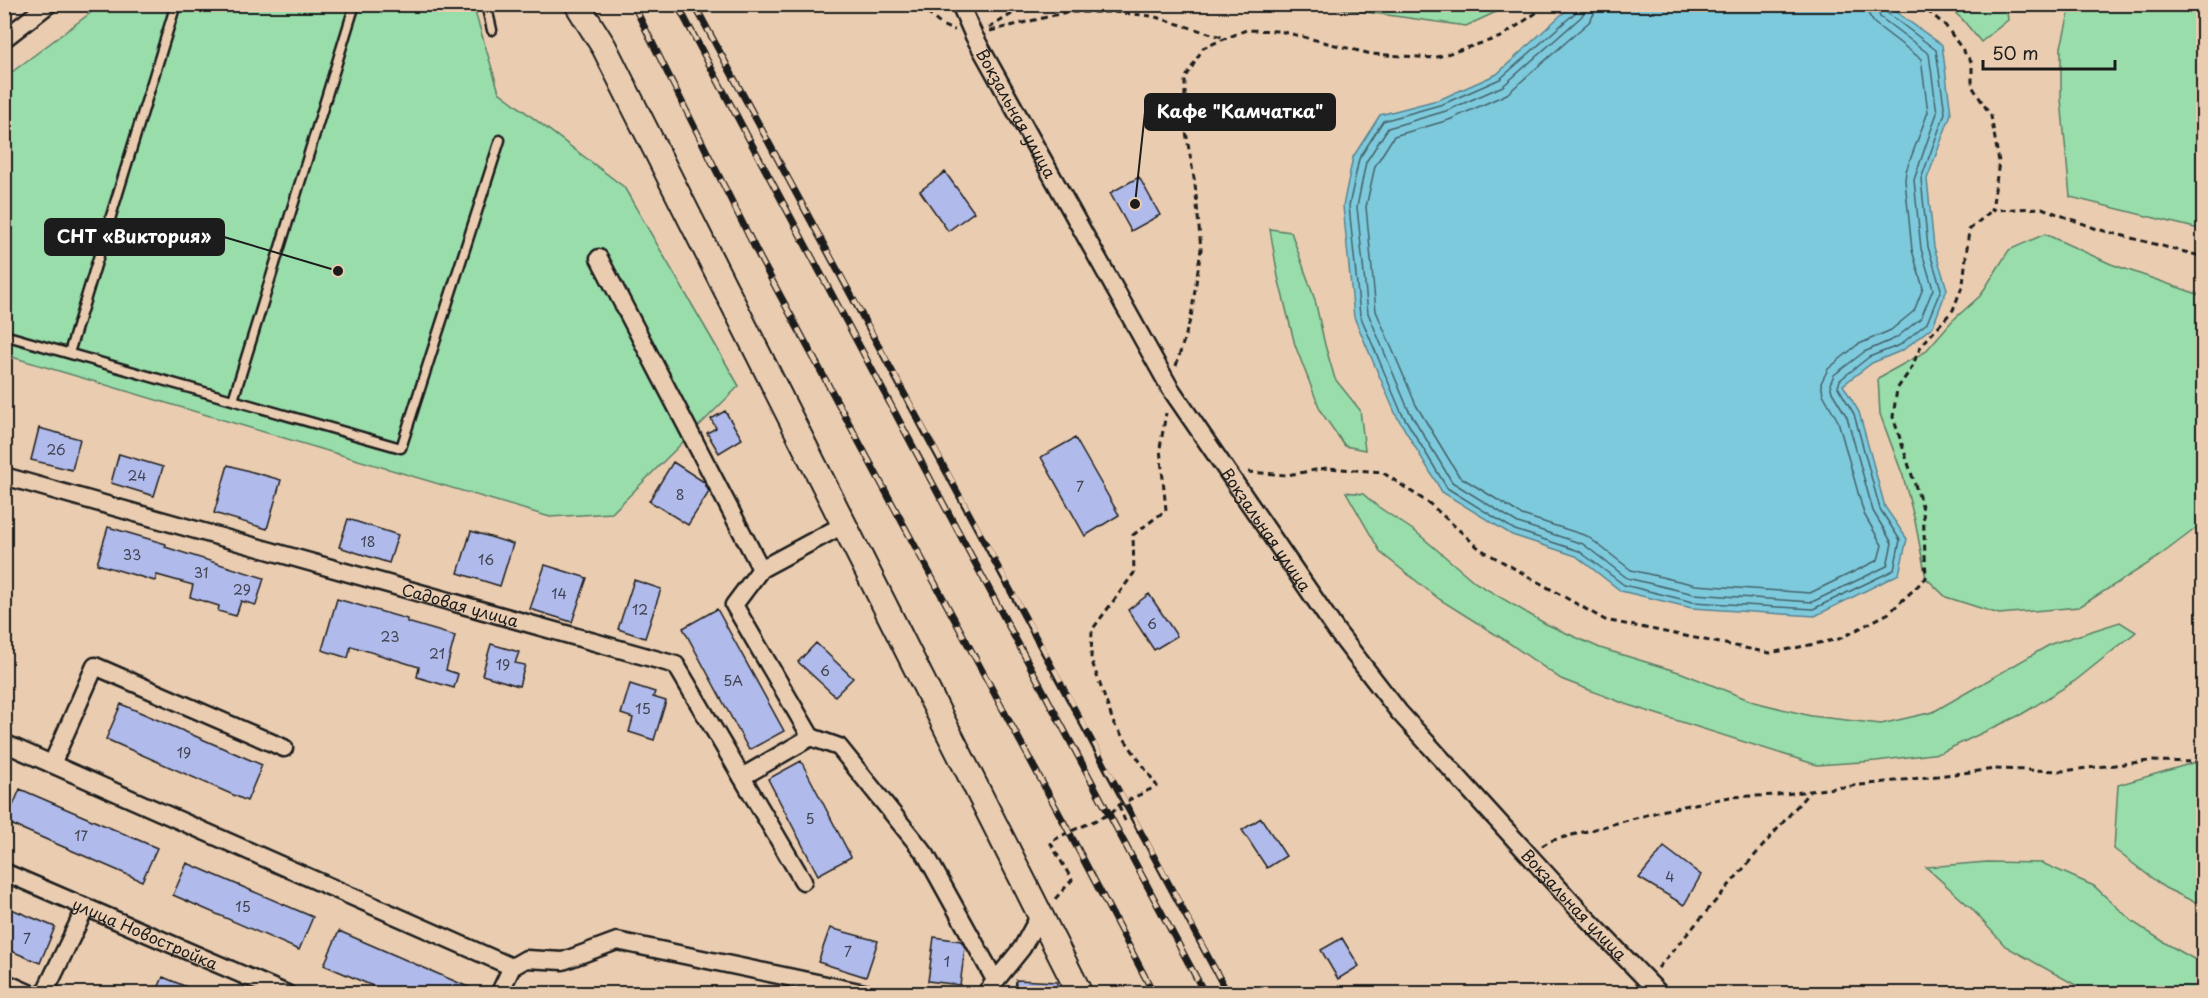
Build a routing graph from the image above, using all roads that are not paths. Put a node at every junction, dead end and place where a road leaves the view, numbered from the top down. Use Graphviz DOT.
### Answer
graph roads {
  1 [pos="49,4"];
  2 [pos="176,4"];
  3 [pos="355,4"];
  4 [pos="486,4"];
  5 [pos="577,4"];
  6 [pos="960,4"];
  7 [pos="492,30"];
  8 [pos="4,39"];
  9 [pos="500,140"];
  10 [pos="599,258"];
  11 [pos="4,335"];
  12 [pos="69,353"];
  13 [pos="233,400"];
  14 [pos="4,477"];
  15 [pos="845,524"];
  16 [pos="761,569"];
  17 [pos="811,737"];
  18 [pos="4,743"];
  19 [pos="284,748"];
  20 [pos="52,764"];
  21 [pos="742,777"];
  22 [pos="4,872"];
  23 [pos="803,881"];
  24 [pos="86,907"];
  25 [pos="1041,913"];
  26 [pos="512,967"];
  27 [pos="4,982"];
  28 [pos="990,987"];
  29 [pos="31,993"];
  30 [pos="44,993"];
  31 [pos="287,993"];
  32 [pos="499,993"];
  33 [pos="869,993"];
  34 [pos="1080,993"];
  35 [pos="1660,993"];
  1 -- 8 [label="street"];
  2 -- 12 [label="lane"];
  3 -- 13 [label="lane"];
  4 -- 7 [label="lane"];
  5 -- 15 [label="street"];
  6 -- 35 [label="street, Вокзальная улица"];
  9 -- 13 [label="lane"];
  10 -- 16 [label="street"];
  11 -- 12 [label="lane"];
  12 -- 13 [label="lane"];
  14 -- 21 [label="street, Садовая улица"];
  15 -- 16 [label="street"];
  15 -- 25 [label="street"];
  16 -- 17 [label="street"];
  17 -- 21 [label="street"];
  17 -- 28 [label="street"];
  18 -- 20 [label="street"];
  19 -- 20 [label="street"];
  20 -- 26 [label="street"];
  21 -- 23 [label="street, Садовая улица"];
  22 -- 24 [label="street, улица Новостройка"];
  24 -- 30 [label="street"];
  24 -- 31 [label="street, улица Новостройка"];
  25 -- 28 [label="street"];
  25 -- 34 [label="street"];
  26 -- 32 [label="street"];
  26 -- 33 [label="street"];
  27 -- 29 [label="street"];
}
